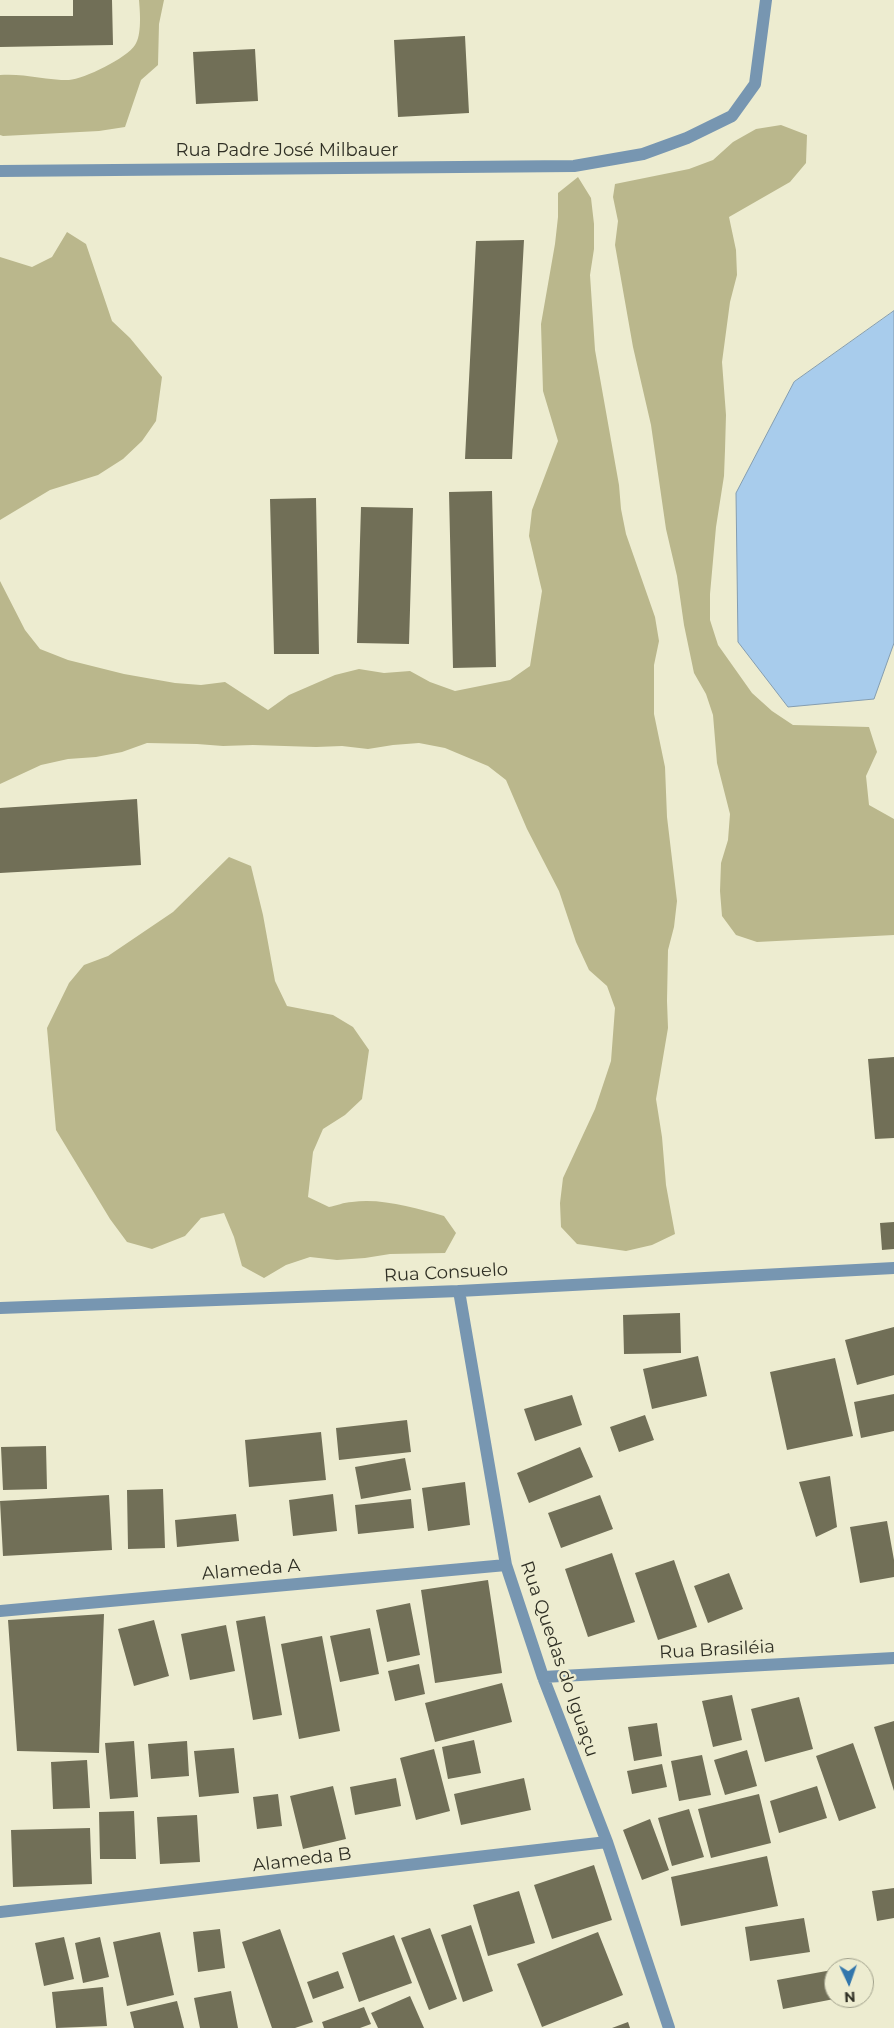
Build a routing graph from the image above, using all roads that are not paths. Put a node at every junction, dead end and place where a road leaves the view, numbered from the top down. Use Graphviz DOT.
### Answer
graph roads {
  1 [pos="766,0"];
  2 [pos="0,171"];
  3 [pos="894,1268"];
  4 [pos="459,1291"];
  5 [pos="0,1308"];
  6 [pos="506,1565"];
  7 [pos="0,1611"];
  8 [pos="894,1658"];
  9 [pos="543,1676"];
  10 [pos="607,1842"];
  11 [pos="0,1912"];
  12 [pos="669,2028"];
  1 -- 2 [label="street, Rua Padre José Milbauer"];
  3 -- 4 [label="street, Rua Consuelo"];
  4 -- 5 [label="street, Rua Consuelo"];
  4 -- 6 [label="street, Rua Quedas do Iguaçu"];
  6 -- 7 [label="street, Alameda A"];
  6 -- 9 [label="street, Rua Quedas do Iguaçu"];
  8 -- 9 [label="street, Rua Brasiléia"];
  9 -- 10 [label="street, Rua Quedas do Iguaçu"];
  10 -- 11 [label="street, Alameda B"];
  10 -- 12 [label="street, Rua Quedas do Iguaçu"];
}
